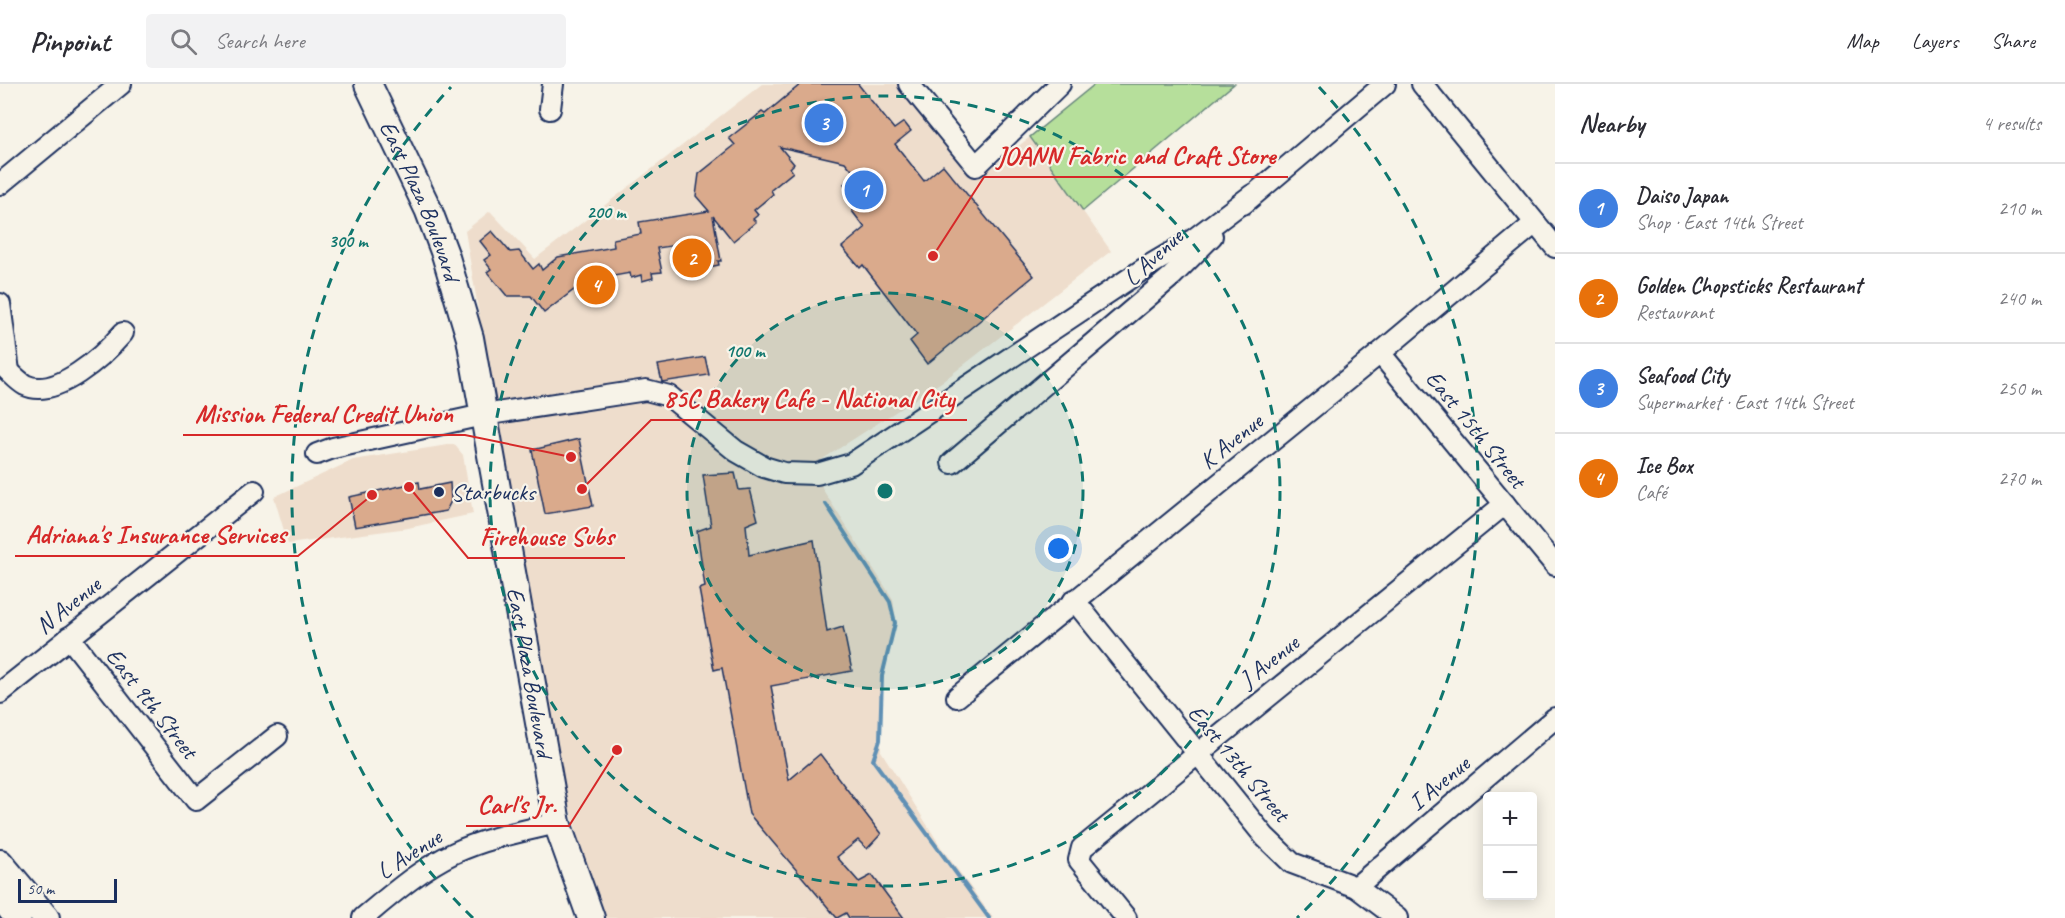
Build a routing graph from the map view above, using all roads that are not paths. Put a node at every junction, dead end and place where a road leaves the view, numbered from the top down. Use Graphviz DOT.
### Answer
graph roads {
  1 [pos="121,84"];
  2 [pos="368,84"];
  3 [pos="553,84"];
  4 [pos="909,84"];
  5 [pos="1060,84"];
  6 [pos="1385,84"];
  7 [pos="1422,84"];
  8 [pos="549,109"];
  9 [pos="0,184"];
  10 [pos="1252,195"];
  11 [pos="1535,223"];
  12 [pos="1555,247"];
  13 [pos="0,304"];
  14 [pos="123,333"];
  15 [pos="1380,353"];
  16 [pos="5,367"];
  17 [pos="483,415"];
  18 [pos="317,454"];
  19 [pos="952,463"];
  20 [pos="254,491"];
  21 [pos="1505,504"];
  22 [pos="1555,565"];
  23 [pos="1074,600"];
  24 [pos="69,637"];
  25 [pos="0,693"];
  26 [pos="957,697"];
  27 [pos="1555,718"];
  28 [pos="277,736"];
  29 [pos="1196,753"];
  30 [pos="557,823"];
  31 [pos="0,863"];
  32 [pos="1356,887"];
  33 [pos="0,895"];
  34 [pos="18,918"];
  35 [pos="46,918"];
  36 [pos="363,918"];
  37 [pos="591,918"];
  38 [pos="1126,918"];
  39 [pos="1397,918"];
  1 -- 9 [label="street"];
  2 -- 17 [label="main road, East Plaza Boulevard"];
  3 -- 8 [label="street"];
  4 -- 5 [label="street"];
  6 -- 10 [label="street, L Avenue"];
  7 -- 11 [label="street"];
  10 -- 17 [label="street"];
  10 -- 19 [label="street, L Avenue"];
  11 -- 12 [label="street"];
  11 -- 15 [label="street, K Avenue"];
  13 -- 16 [label="street"];
  14 -- 16 [label="street"];
  15 -- 21 [label="street, East 15th Street"];
  15 -- 23 [label="street, K Avenue"];
  17 -- 18 [label="street"];
  17 -- 30 [label="main road, East Plaza Boulevard"];
  20 -- 24 [label="street, N Avenue"];
  21 -- 22 [label="street, East 15th Street"];
  21 -- 29 [label="street, J Avenue"];
  23 -- 26 [label="street, K Avenue"];
  23 -- 29 [label="street, East 13th Street"];
  24 -- 25 [label="street, N Avenue"];
  24 -- 28 [label="street, East 9th Street"];
  27 -- 32 [label="street, I Avenue"];
  29 -- 32 [label="street, East 13th Street"];
  29 -- 38 [label="street, J Avenue"];
  30 -- 36 [label="street, L Avenue"];
  30 -- 37 [label="main road, East Plaza Boulevard"];
  31 -- 35 [label="main road"];
  32 -- 39 [label="street, East 13th Street"];
  33 -- 34 [label="main road"];
}
